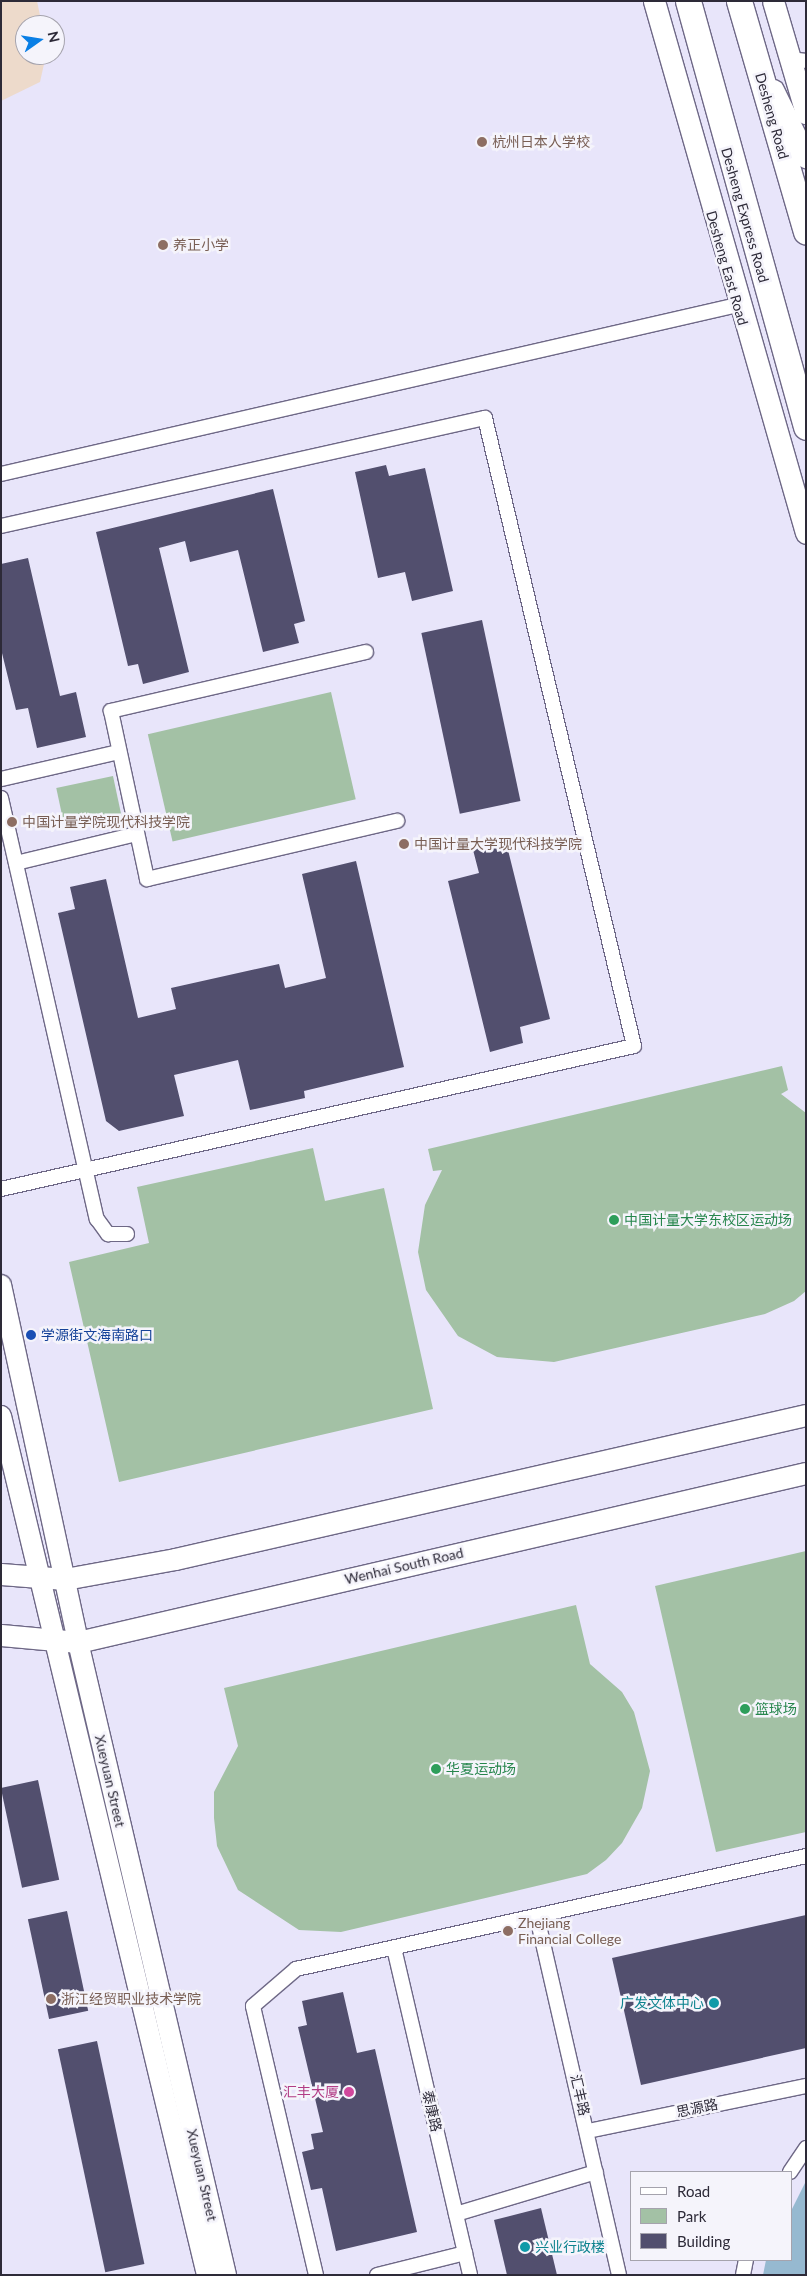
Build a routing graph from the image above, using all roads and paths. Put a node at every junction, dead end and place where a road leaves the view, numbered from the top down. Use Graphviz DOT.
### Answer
graph roads {
  1 [pos="654,1"];
  2 [pos="660,1"];
  3 [pos="688,1"];
  4 [pos="738,1"];
  5 [pos="774,1"];
  6 [pos="662,30"];
  7 [pos="753,50"];
  8 [pos="798,60"];
  9 [pos="806,113"];
  10 [pos="806,157"];
  11 [pos="806,231"];
  12 [pos="737,305"];
  13 [pos="806,427"];
  14 [pos="1,474"];
  15 [pos="1,526"];
  16 [pos="806,533"];
  17 [pos="366,652"];
  18 [pos="119,752"];
  19 [pos="1,779"];
  20 [pos="1,798"];
  21 [pos="397,821"];
  22 [pos="4,824"];
  23 [pos="137,834"];
  24 [pos="16,863"];
  25 [pos="85,1170"];
  26 [pos="1,1188"];
  27 [pos="127,1234"];
  28 [pos="1,1285"];
  29 [pos="806,1415"];
  30 [pos="1,1416"];
  31 [pos="806,1472"];
  32 [pos="1,1574"];
  33 [pos="36,1577"];
  34 [pos="65,1579"];
  35 [pos="1,1635"];
  36 [pos="52,1640"];
  37 [pos="78,1642"];
  38 [pos="806,1856"];
  39 [pos="537,1917"];
  40 [pos="394,1948"];
  41 [pos="805,2089"];
  42 [pos="588,2130"];
  43 [pos="806,2148"];
  44 [pos="791,2171"];
  45 [pos="596,2172"];
  46 [pos="456,2214"];
  47 [pos="465,2253"];
  48 [pos="746,2261"];
  49 [pos="207,2275"];
  50 [pos="226,2275"];
  51 [pos="316,2275"];
  52 [pos="377,2275"];
  53 [pos="470,2275"];
  54 [pos="619,2275"];
  55 [pos="743,2275"];
  1 -- 6 [label="main road, Desheng East Road"];
  2 -- 6 [label="main road"];
  3 -- 13 [label="highway, Desheng Express Road"];
  4 -- 7 [label="highway, Desheng Road"];
  5 -- 8 [label="main road"];
  6 -- 12 [label="main road, Desheng East Road"];
  7 -- 10 [label="main road"];
  7 -- 11 [label="highway, Desheng Road"];
  8 -- 9 [label="main road"];
  12 -- 14 [label="street"];
  12 -- 16 [label="main road, Desheng East Road"];
  15 -- 25 [label="street"];
  17 -- 18 [label="street"];
  18 -- 19 [label="street"];
  18 -- 23 [label="street"];
  20 -- 22 [label="street"];
  21 -- 23 [label="street"];
  22 -- 24 [label="street"];
  23 -- 24 [label="street"];
  24 -- 25 [label="street"];
  25 -- 26 [label="street"];
  25 -- 27 [label="street"];
  28 -- 34 [label="main road, Xueyuan Street"];
  29 -- 34 [label="main road"];
  30 -- 33 [label="main road"];
  31 -- 37 [label="main road, Wenhai South Road"];
  32 -- 33 [label="main road"];
  33 -- 34 [label="main road"];
  33 -- 36 [label="main road"];
  34 -- 37 [label="main road, Xueyuan Street"];
  35 -- 36 [label="main road, Wenhai South Road"];
  36 -- 37 [label="main road, Wenhai South Road"];
  36 -- 49 [label="main road"];
  37 -- 50 [label="main road, Xueyuan Street"];
  38 -- 39 [label="street"];
  39 -- 40 [label="street"];
  39 -- 42 [label="street, 汇丰路"];
  40 -- 46 [label="street, 泰康路"];
  40 -- 51 [label="street"];
  41 -- 42 [label="street, 思源路"];
  42 -- 45 [label="street, 汇丰路"];
  43 -- 44 [label="street"];
  45 -- 46 [label="street"];
  45 -- 54 [label="street, 汇丰路"];
  46 -- 47 [label="street, 泰康路"];
  47 -- 52 [label="street"];
  47 -- 53 [label="street, 泰康路"];
  48 -- 55 [label="street"];
}
